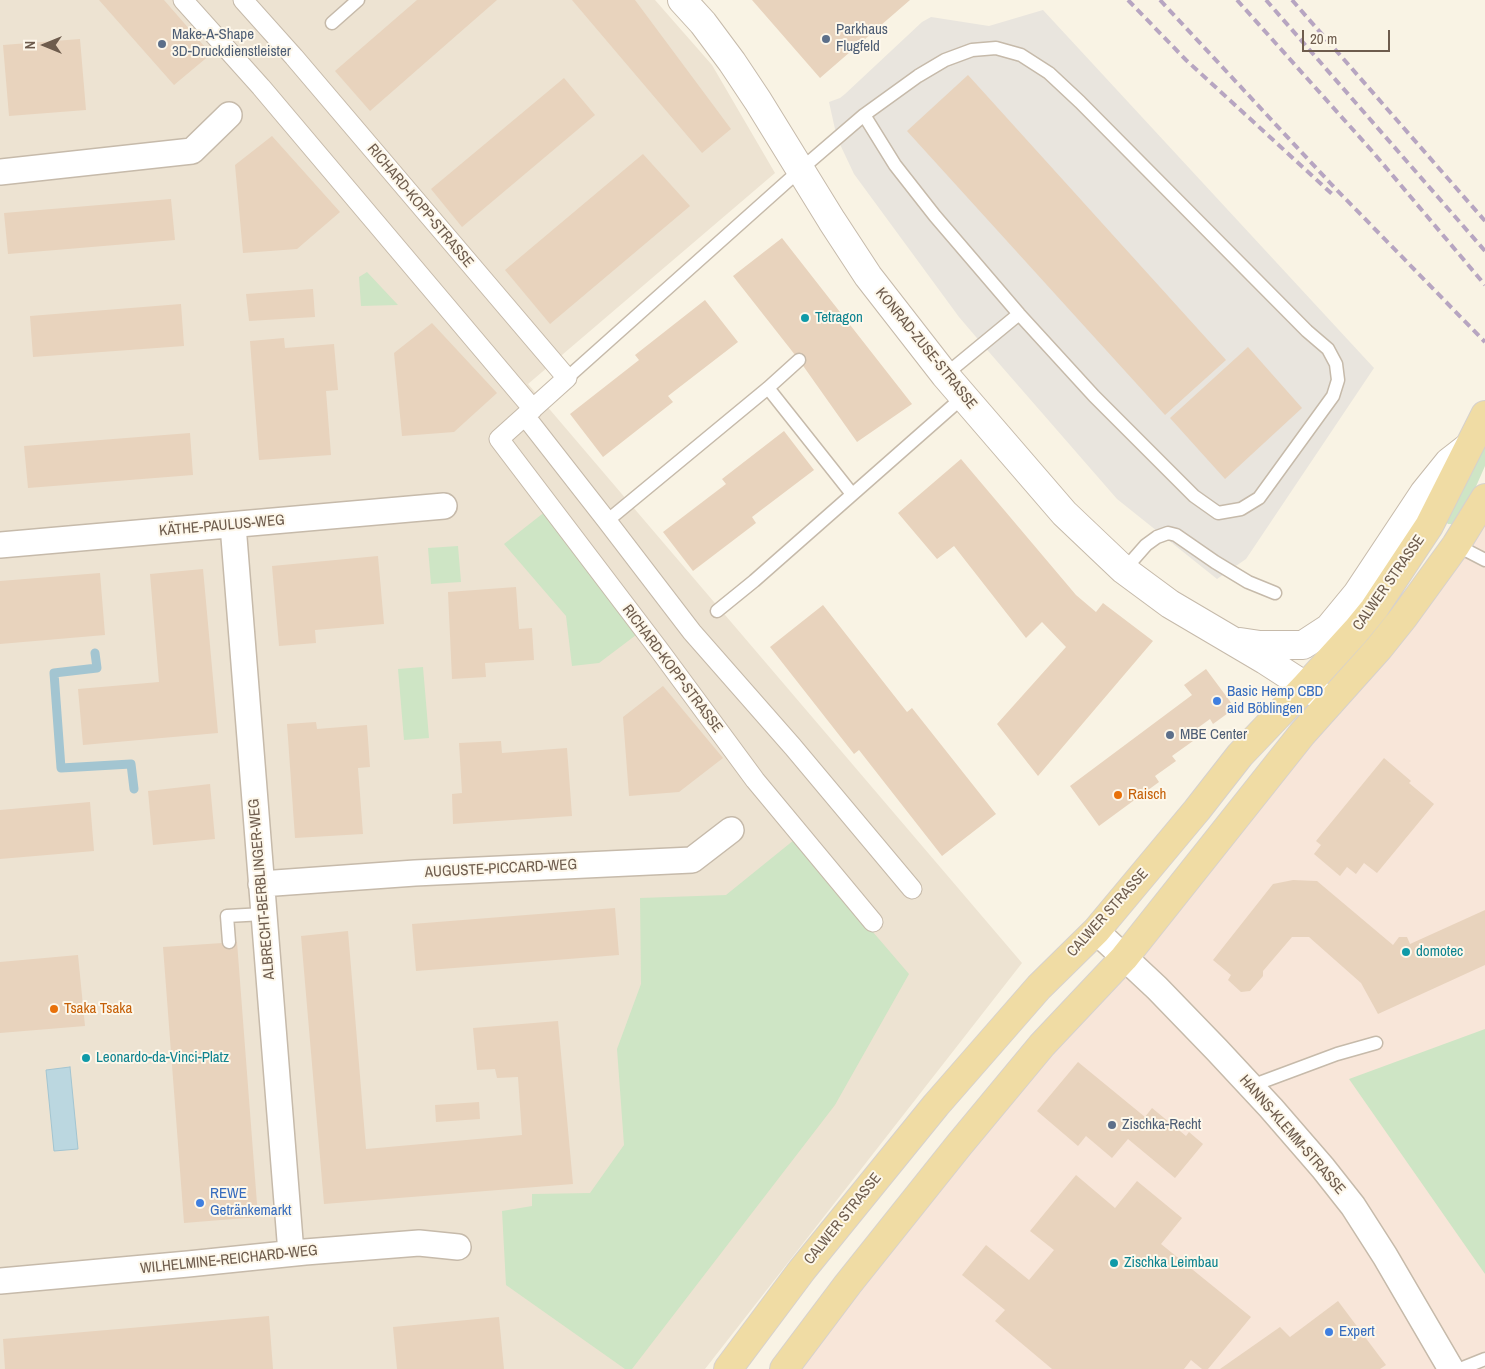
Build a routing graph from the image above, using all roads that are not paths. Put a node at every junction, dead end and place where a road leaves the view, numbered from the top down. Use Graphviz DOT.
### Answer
graph roads {
  1 [pos="183,0"];
  2 [pos="243,0"];
  3 [pos="358,0"];
  4 [pos="682,0"];
  5 [pos="332,23"];
  6 [pos="864,115"];
  7 [pos="229,116"];
  8 [pos="800,170"];
  9 [pos="0,172"];
  10 [pos="1019,314"];
  11 [pos="799,360"];
  12 [pos="945,375"];
  13 [pos="567,378"];
  14 [pos="768,388"];
  15 [pos="963,396"];
  16 [pos="529,412"];
  17 [pos="1485,415"];
  18 [pos="1469,446"];
  19 [pos="852,494"];
  20 [pos="1485,498"];
  21 [pos="444,506"];
  22 [pos="607,521"];
  23 [pos="233,525"];
  24 [pos="1429,526"];
  25 [pos="0,545"];
  26 [pos="1456,545"];
  27 [pos="1485,560"];
  28 [pos="1124,570"];
  29 [pos="1275,593"];
  30 [pos="717,611"];
  31 [pos="1231,641"];
  32 [pos="1303,645"];
  33 [pos="1305,687"];
  34 [pos="1330,702"];
  35 [pos="731,830"];
  36 [pos="261,884"];
  37 [pos="912,889"];
  38 [pos="264,914"];
  39 [pos="873,922"];
  40 [pos="1096,931"];
  41 [pos="228,942"];
  42 [pos="1124,958"];
  43 [pos="1376,1043"];
  44 [pos="1251,1086"];
  45 [pos="458,1247"];
  46 [pos="290,1253"];
  47 [pos="0,1281"];
  48 [pos="1485,1359"];
  49 [pos="788,1366"];
  50 [pos="728,1369"];
  51 [pos="1451,1369"];
  52 [pos="1460,1369"];
  1 -- 16 [label="street"];
  2 -- 13 [label="street, RICHARD-KOPP-STRASSE"];
  3 -- 5 [label="lane"];
  4 -- 8 [label="street, KONRAD-ZUSE-STRASSE"];
  6 -- 8 [label="lane"];
  6 -- 10 [label="lane"];
  6 -- 10 [label="lane"];
  7 -- 9 [label="street"];
  8 -- 12 [label="street, KONRAD-ZUSE-STRASSE"];
  8 -- 13 [label="lane"];
  10 -- 12 [label="lane"];
  11 -- 14 [label="lane"];
  12 -- 15 [label="street, KONRAD-ZUSE-STRASSE"];
  13 -- 16 [label="street, RICHARD-KOPP-STRASSE"];
  14 -- 19 [label="lane"];
  14 -- 22 [label="lane"];
  15 -- 19 [label="lane"];
  15 -- 28 [label="street, KONRAD-ZUSE-STRASSE"];
  16 -- 22 [label="street"];
  16 -- 39 [label="street, RICHARD-KOPP-STRASSE"];
  17 -- 18 [label="main road, CALWER STRASSE"];
  18 -- 24 [label="main road, CALWER STRASSE"];
  18 -- 32 [label="street, CALWER STRASSE"];
  19 -- 30 [label="lane"];
  20 -- 26 [label="main road, CALWER STRASSE"];
  21 -- 23 [label="street, KÄTHE-PAULUS-WEG"];
  22 -- 37 [label="street"];
  23 -- 25 [label="street, KÄTHE-PAULUS-WEG"];
  23 -- 36 [label="street, ALBRECHT-BERBLINGER-WEG"];
  24 -- 26 [label="street"];
  24 -- 33 [label="main road, CALWER STRASSE"];
  26 -- 27 [label="lane"];
  26 -- 34 [label="main road, CALWER STRASSE"];
  28 -- 29 [label="lane"];
  28 -- 31 [label="street, KONRAD-ZUSE-STRASSE"];
  31 -- 32 [label="street, KONRAD-ZUSE-STRASSE"];
  31 -- 33 [label="street, KONRAD-ZUSE-STRASSE"];
  33 -- 34 [label="street, KONRAD-ZUSE-STRASSE"];
  33 -- 40 [label="main road, CALWER STRASSE"];
  34 -- 42 [label="main road, CALWER STRASSE"];
  35 -- 36 [label="street, AUGUSTE-PICCARD-WEG"];
  36 -- 38 [label="street, ALBRECHT-BERBLINGER-WEG"];
  38 -- 41 [label="lane"];
  38 -- 46 [label="street, ALBRECHT-BERBLINGER-WEG"];
  40 -- 42 [label="street, HANNS-KLEMM-STRASSE"];
  40 -- 50 [label="main road, CALWER STRASSE"];
  42 -- 44 [label="street, HANNS-KLEMM-STRASSE"];
  42 -- 49 [label="main road, CALWER STRASSE"];
  43 -- 44 [label="lane"];
  44 -- 51 [label="street, HANNS-KLEMM-STRASSE"];
  45 -- 46 [label="street, WILHELMINE-REICHARD-WEG"];
  46 -- 47 [label="street, WILHELMINE-REICHARD-WEG"];
  48 -- 52 [label="lane"];
}
